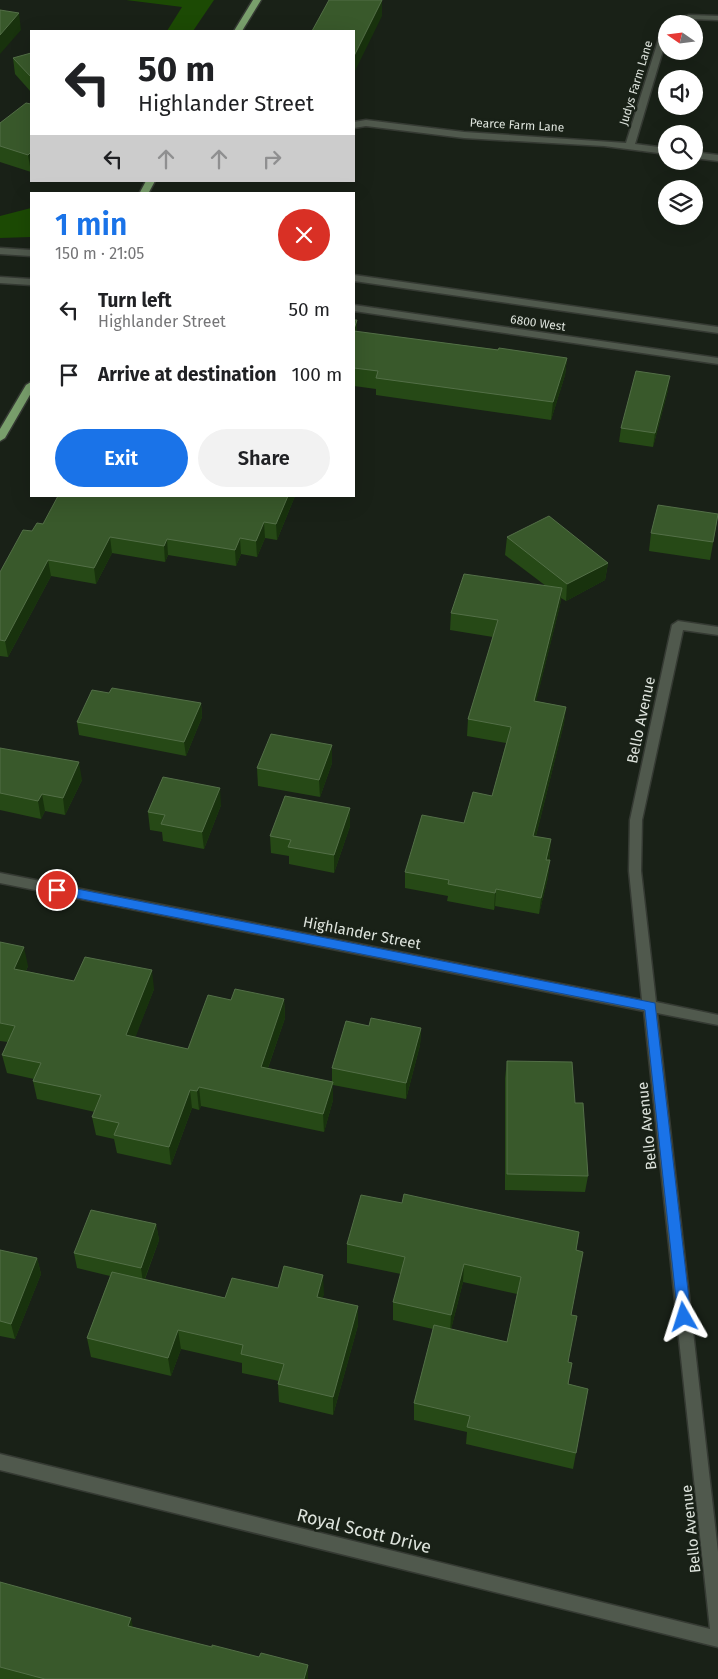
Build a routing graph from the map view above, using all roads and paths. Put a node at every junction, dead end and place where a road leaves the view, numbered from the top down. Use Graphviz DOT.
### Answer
graph roads {
  1 [pos="257,0"];
  2 [pos="703,17"];
  3 [pos="718,18"];
  4 [pos="239,30"];
  5 [pos="658,54"];
  6 [pos="355,117"];
  7 [pos="366,123"];
  8 [pos="355,125"];
  9 [pos="630,146"];
  10 [pos="658,150"];
  11 [pos="703,156"];
  12 [pos="718,158"];
  13 [pos="0,251"];
  14 [pos="30,253"];
  15 [pos="355,278"];
  16 [pos="0,280"];
  17 [pos="30,282"];
  18 [pos="355,308"];
  19 [pos="718,330"];
  20 [pos="718,361"];
  21 [pos="30,387"];
  22 [pos="0,438"];
  23 [pos="718,631"];
  24 [pos="0,878"];
  25 [pos="651,1006"];
  26 [pos="718,1020"];
  27 [pos="0,1462"];
  28 [pos="718,1628"];
  29 [pos="718,1639"];
  1 -- 4 [label="main road"];
  2 -- 3 [label="street"];
  5 -- 9 [label="street, Judys Farm Lane"];
  6 -- 7 [label="street, Pearce Farm Lane"];
  7 -- 8 [label="street, Pearce Farm Lane"];
  7 -- 9 [label="street, Pearce Farm Lane"];
  9 -- 10 [label="street, Pearce Farm Lane"];
  11 -- 12 [label="street"];
  13 -- 14 [label="street"];
  15 -- 19 [label="street, 6800 West"];
  16 -- 17 [label="street"];
  18 -- 20 [label="street, 6800 West"];
  21 -- 22 [label="main road"];
  23 -- 25 [label="street, Bello Avenue"];
  24 -- 25 [label="street, Highlander Street"];
  25 -- 26 [label="street, Highlander Street"];
  25 -- 28 [label="street, Bello Avenue"];
  27 -- 29 [label="street, Royal Scott Drive"];
}
